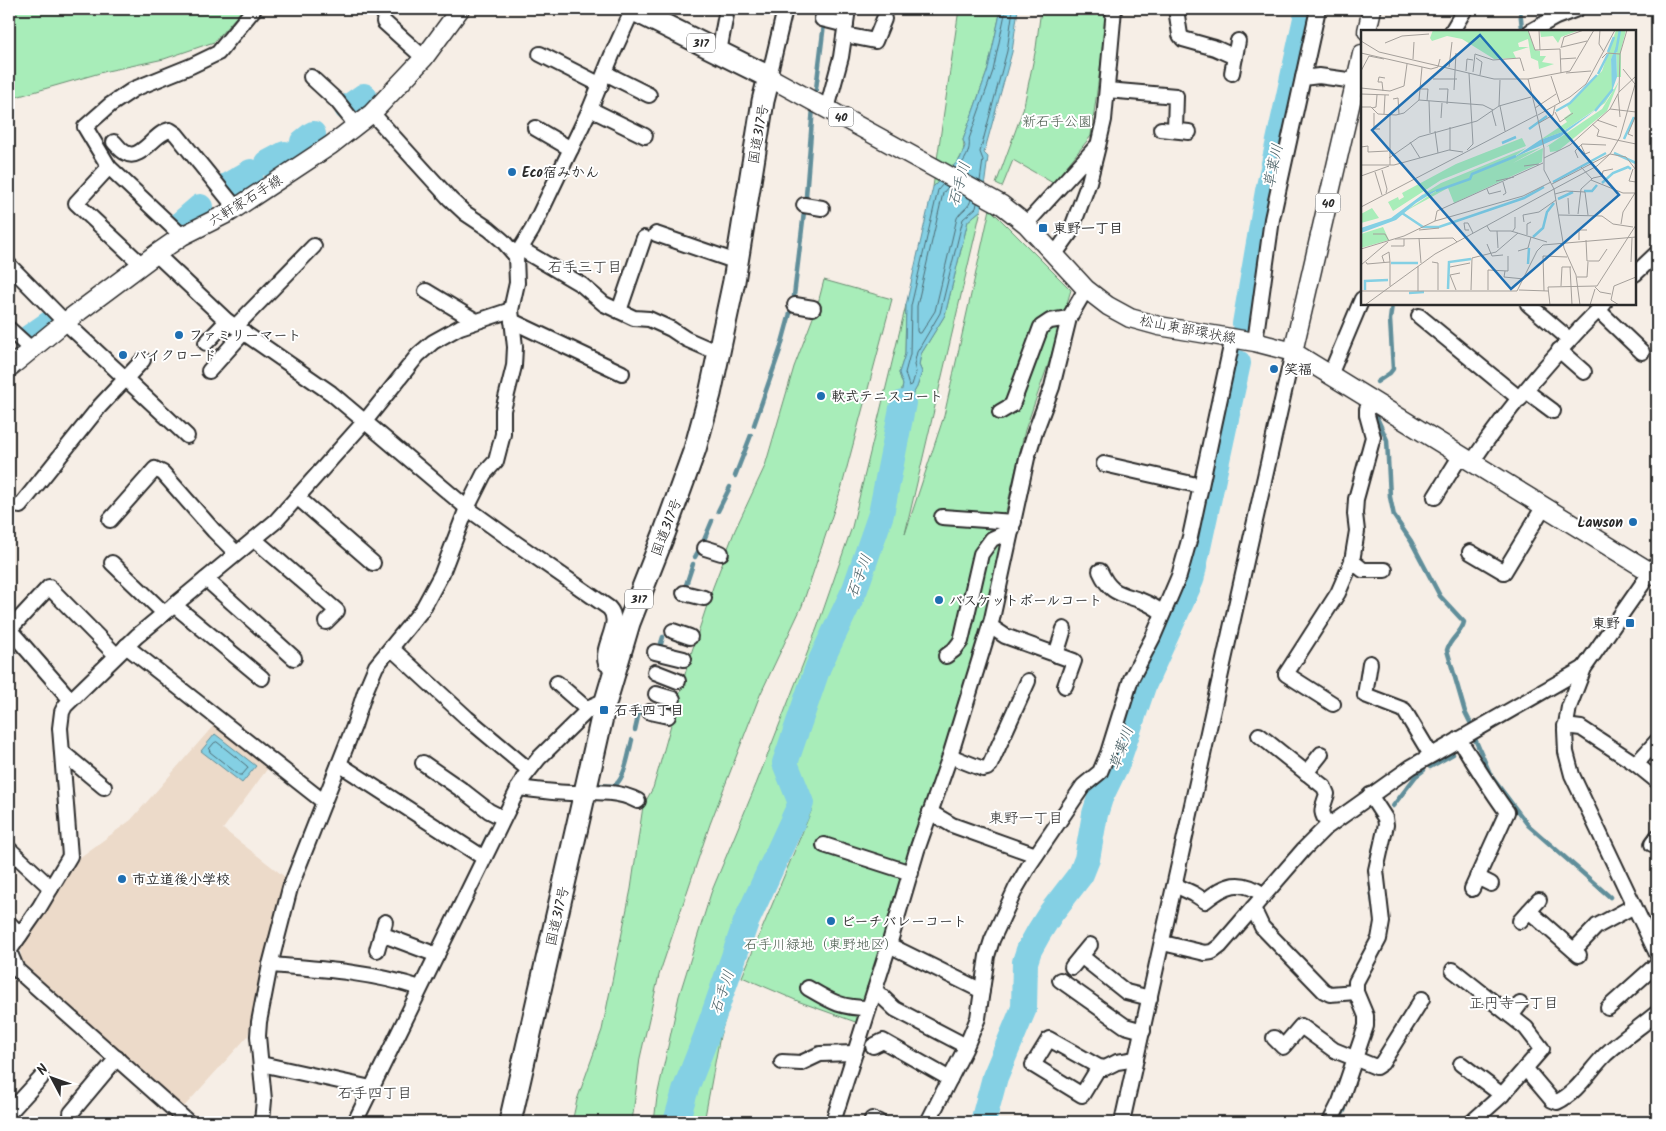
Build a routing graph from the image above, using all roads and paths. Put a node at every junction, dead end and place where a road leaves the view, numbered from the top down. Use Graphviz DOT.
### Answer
graph roads {
  1 [pos="254,9"];
  2 [pos="460,9"];
  3 [pos="633,9"];
  4 [pos="727,9"];
  5 [pos="785,9"];
  6 [pos="848,9"];
  7 [pos="1114,9"];
  8 [pos="1176,9"];
  9 [pos="1318,9"];
  10 [pos="1372,9"];
  11 [pos="1464,9"];
  12 [pos="1577,9"];
  13 [pos="884,19"];
  14 [pos="822,20"];
  15 [pos="384,22"];
  16 [pos="846,30"];
  17 [pos="1367,30"];
  18 [pos="1453,30"];
  19 [pos="1533,30"];
  20 [pos="1238,41"];
  21 [pos="719,52"];
  22 [pos="540,54"];
  23 [pos="1235,57"];
  24 [pos="424,58"];
  25 [pos="1361,63"];
  26 [pos="1232,73"];
  27 [pos="311,77"];
  28 [pos="769,77"];
  29 [pos="1303,78"];
  30 [pos="603,79"];
  31 [pos="1359,82"];
  32 [pos="1107,90"];
  33 [pos="649,95"];
  34 [pos="590,109"];
  35 [pos="827,109"];
  36 [pos="372,114"];
  37 [pos="356,125"];
  38 [pos="535,128"];
  39 [pos="1175,131"];
  40 [pos="645,136"];
  41 [pos="114,142"];
  42 [pos="1098,146"];
  43 [pos="571,150"];
  44 [pos="109,167"];
  45 [pos="804,205"];
  46 [pos="235,207"];
  47 [pos="822,208"];
  48 [pos="1026,224"];
  49 [pos="182,236"];
  50 [pos="314,246"];
  51 [pos="518,253"];
  52 [pos="156,254"];
  53 [pos="1055,254"];
  54 [pos="1657,254"];
  55 [pos="737,262"];
  56 [pos="9,264"];
  57 [pos="142,265"];
  58 [pos="1636,273"];
  59 [pos="1086,288"];
  60 [pos="426,292"];
  61 [pos="1361,301"];
  62 [pos="795,305"];
  63 [pos="1529,305"];
  64 [pos="1601,307"];
  65 [pos="812,308"];
  66 [pos="619,311"];
  67 [pos="512,315"];
  68 [pos="1419,316"];
  69 [pos="1069,318"];
  70 [pos="476,321"];
  71 [pos="65,322"];
  72 [pos="236,326"];
  73 [pos="9,329"];
  74 [pos="1233,337"];
  75 [pos="1569,339"];
  76 [pos="206,342"];
  77 [pos="1255,342"];
  78 [pos="32,350"];
  79 [pos="1559,350"];
  80 [pos="1293,352"];
  81 [pos="1642,352"];
  82 [pos="718,353"];
  83 [pos="143,360"];
  84 [pos="9,368"];
  85 [pos="209,371"];
  86 [pos="1584,372"];
  87 [pos="622,373"];
  88 [pos="1330,375"];
  89 [pos="125,378"];
  90 [pos="1523,395"];
  91 [pos="1372,401"];
  92 [pos="1553,411"];
  93 [pos="1000,412"];
  94 [pos="366,420"];
  95 [pos="187,436"];
  96 [pos="1466,459"];
  97 [pos="1108,470"];
  98 [pos="1201,486"];
  99 [pos="297,497"];
  100 [pos="1435,497"];
  101 [pos="20,506"];
  102 [pos="1544,506"];
  103 [pos="467,508"];
  104 [pos="942,517"];
  105 [pos="110,520"];
  106 [pos="1013,526"];
  107 [pos="254,539"];
  108 [pos="705,548"];
  109 [pos="1470,552"];
  110 [pos="236,553"];
  111 [pos="721,553"];
  112 [pos="1352,561"];
  113 [pos="112,563"];
  114 [pos="373,563"];
  115 [pos="1100,570"];
  116 [pos="1385,570"];
  117 [pos="1655,570"];
  118 [pos="206,579"];
  119 [pos="684,593"];
  120 [pos="704,598"];
  121 [pos="169,609"];
  122 [pos="1163,613"];
  123 [pos="326,622"];
  124 [pos="990,626"];
  125 [pos="9,629"];
  126 [pos="1064,629"];
  127 [pos="673,631"];
  128 [pos="690,637"];
  129 [pos="391,648"];
  130 [pos="121,650"];
  131 [pos="655,652"];
  132 [pos="1056,655"];
  133 [pos="946,656"];
  134 [pos="294,658"];
  135 [pos="684,659"];
  136 [pos="1370,663"];
  137 [pos="616,668"];
  138 [pos="1584,668"];
  139 [pos="655,672"];
  140 [pos="262,678"];
  141 [pos="678,681"];
  142 [pos="1028,681"];
  143 [pos="557,683"];
  144 [pos="1065,686"];
  145 [pos="656,694"];
  146 [pos="70,699"];
  147 [pos="673,699"];
  148 [pos="1333,704"];
  149 [pos="597,707"];
  150 [pos="650,712"];
  151 [pos="668,716"];
  152 [pos="1565,726"];
  153 [pos="1259,736"];
  154 [pos="1460,739"];
  155 [pos="1657,741"];
  156 [pos="62,752"];
  157 [pos="1321,754"];
  158 [pos="1431,755"];
  159 [pos="950,756"];
  160 [pos="423,763"];
  161 [pos="339,764"];
  162 [pos="1636,764"];
  163 [pos="529,770"];
  164 [pos="1306,773"];
  165 [pos="1657,780"];
  166 [pos="104,787"];
  167 [pos="518,788"];
  168 [pos="585,792"];
  169 [pos="1370,796"];
  170 [pos="638,801"];
  171 [pos="324,802"];
  172 [pos="930,812"];
  173 [pos="503,818"];
  174 [pos="1329,825"];
  175 [pos="824,845"];
  176 [pos="9,849"];
  177 [pos="1036,855"];
  178 [pos="484,858"];
  179 [pos="911,873"];
  180 [pos="1491,884"];
  181 [pos="1175,885"];
  182 [pos="51,888"];
  183 [pos="1264,895"];
  184 [pos="1539,900"];
  185 [pos="1634,906"];
  186 [pos="1253,908"];
  187 [pos="9,923"];
  188 [pos="20,934"];
  189 [pos="1163,943"];
  190 [pos="889,945"];
  191 [pos="377,950"];
  192 [pos="1656,950"];
  193 [pos="9,951"];
  194 [pos="437,955"];
  195 [pos="1657,964"];
  196 [pos="270,965"];
  197 [pos="1072,968"];
  198 [pos="1463,972"];
  199 [pos="1060,980"];
  200 [pos="420,988"];
  201 [pos="808,988"];
  202 [pos="875,990"];
  203 [pos="982,991"];
  204 [pos="1356,992"];
  205 [pos="1150,998"];
  206 [pos="1422,999"];
  207 [pos="1520,1004"];
  208 [pos="869,1008"];
  209 [pos="1608,1008"];
  210 [pos="1657,1013"];
  211 [pos="1511,1016"];
  212 [pos="1143,1031"];
  213 [pos="1274,1038"];
  214 [pos="873,1046"];
  215 [pos="966,1046"];
  216 [pos="855,1053"];
  217 [pos="117,1058"];
  218 [pos="1355,1058"];
  219 [pos="1136,1060"];
  220 [pos="782,1062"];
  221 [pos="261,1064"];
  222 [pos="1461,1064"];
  223 [pos="1099,1067"];
  224 [pos="1525,1068"];
  225 [pos="41,1078"];
  226 [pos="950,1079"];
  227 [pos="371,1088"];
  228 [pos="1502,1095"];
  229 [pos="9,1113"];
  230 [pos="71,1113"];
  231 [pos="19,1122"];
  232 [pos="188,1122"];
  233 [pos="262,1122"];
  234 [pos="355,1122"];
  235 [pos="510,1122"];
  236 [pos="833,1122"];
  237 [pos="928,1122"];
  238 [pos="1122,1122"];
  239 [pos="1330,1122"];
  240 [pos="1472,1122"];
  1 -- 44 [label="street"];
  2 -- 24 [label="main road, 六軒家石手線"];
  3 -- 21 [label="highway, 317"];
  3 -- 30 [label="street"];
  4 -- 21 [label="street"];
  5 -- 28 [label="street"];
  6 -- 16 [label="street"];
  7 -- 32 [label="street"];
  8 -- 23 [label="street"];
  9 -- 29 [label="street"];
  10 -- 17 [label="main road"];
  11 -- 18 [label="street"];
  12 -- 19 [label="street"];
  13 -- 16 [label="street"];
  14 -- 16 [label="street"];
  15 -- 24 [label="street"];
  16 -- 35 [label="street"];
  20 -- 23 [label="street"];
  21 -- 28 [label="highway, 317"];
  22 -- 30 [label="street"];
  23 -- 26 [label="street"];
  24 -- 36 [label="main road, 六軒家石手線"];
  25 -- 31 [label="main road, 40"];
  27 -- 37 [label="street"];
  28 -- 35 [label="main road, 松山東部環状線 / 40"];
  28 -- 55 [label="highway, 国道317号 / 317"];
  29 -- 31 [label="street"];
  29 -- 77 [label="street"];
  30 -- 33 [label="street"];
  30 -- 34 [label="street"];
  31 -- 80 [label="main road, 40"];
  32 -- 39 [label="street"];
  32 -- 42 [label="street"];
  34 -- 40 [label="street"];
  34 -- 43 [label="street"];
  35 -- 48 [label="main road, 松山東部環状線 / 40"];
  36 -- 37 [label="main road, 六軒家石手線"];
  36 -- 51 [label="street"];
  37 -- 46 [label="main road, 六軒家石手線"];
  38 -- 43 [label="street"];
  41 -- 46 [label="street"];
  42 -- 48 [label="street"];
  42 -- 53 [label="street"];
  43 -- 51 [label="street"];
  44 -- 49 [label="street"];
  44 -- 57 [label="street"];
  45 -- 47 [label="street"];
  46 -- 49 [label="main road, 六軒家石手線"];
  48 -- 53 [label="main road, 松山東部環状線 / 40"];
  49 -- 52 [label="main road, 六軒家石手線"];
  50 -- 72 [label="street"];
  51 -- 66 [label="street"];
  51 -- 67 [label="street"];
  52 -- 57 [label="main road, 六軒家石手線"];
  52 -- 72 [label="street"];
  53 -- 59 [label="main road, 松山東部環状線 / 40"];
  54 -- 58 [label="street"];
  55 -- 66 [label="street"];
  55 -- 82 [label="highway, 国道317号 / 317"];
  56 -- 71 [label="street"];
  57 -- 71 [label="main road, 六軒家石手線"];
  59 -- 69 [label="street"];
  59 -- 74 [label="main road, 松山東部環状線 / 40"];
  60 -- 70 [label="street"];
  61 -- 88 [label="street"];
  62 -- 65 [label="street"];
  63 -- 75 [label="street"];
  64 -- 75 [label="street"];
  64 -- 81 [label="street"];
  66 -- 82 [label="street"];
  67 -- 70 [label="street"];
  67 -- 87 [label="street"];
  67 -- 103 [label="street"];
  68 -- 90 [label="street"];
  69 -- 93 [label="street"];
  69 -- 106 [label="street"];
  70 -- 94 [label="street"];
  71 -- 78 [label="main road, 六軒家石手線"];
  71 -- 89 [label="street"];
  72 -- 76 [label="street"];
  72 -- 85 [label="street"];
  72 -- 94 [label="street"];
  73 -- 78 [label="street"];
  74 -- 77 [label="main road, 松山東部環状線 / 40"];
  74 -- 98 [label="street"];
  75 -- 79 [label="street"];
  77 -- 80 [label="main road, 松山東部環状線 / 40"];
  78 -- 84 [label="main road, 六軒家石手線"];
  79 -- 86 [label="street"];
  79 -- 90 [label="street"];
  80 -- 88 [label="main road, 松山東部環状線 / 40"];
  80 -- 181 [label="street"];
  82 -- 137 [label="highway, 国道317号 / 317"];
  83 -- 89 [label="street"];
  88 -- 91 [label="main road, 松山東部環状線 / 40"];
  89 -- 95 [label="street"];
  89 -- 101 [label="street"];
  90 -- 92 [label="street"];
  90 -- 96 [label="street"];
  91 -- 96 [label="main road, 松山東部環状線 / 40"];
  91 -- 112 [label="street"];
  94 -- 99 [label="street"];
  94 -- 103 [label="street"];
  96 -- 100 [label="street"];
  96 -- 102 [label="main road, 松山東部環状線 / 40"];
  97 -- 98 [label="street"];
  98 -- 122 [label="street"];
  99 -- 107 [label="street"];
  99 -- 114 [label="street"];
  102 -- 109 [label="street"];
  102 -- 117 [label="main road, 松山東部環状線 / 40"];
  103 -- 129 [label="street"];
  103 -- 137 [label="street"];
  104 -- 106 [label="street"];
  105 -- 110 [label="street"];
  106 -- 124 [label="street"];
  106 -- 133 [label="street"];
  107 -- 110 [label="street"];
  107 -- 123 [label="street"];
  108 -- 111 [label="street"];
  110 -- 118 [label="street"];
  112 -- 116 [label="street"];
  112 -- 148 [label="street"];
  113 -- 121 [label="street"];
  115 -- 122 [label="street"];
  117 -- 138 [label="street"];
  118 -- 121 [label="street"];
  118 -- 134 [label="street"];
  119 -- 120 [label="street"];
  121 -- 130 [label="street"];
  121 -- 140 [label="street"];
  122 -- 177 [label="street"];
  124 -- 132 [label="street"];
  124 -- 159 [label="street"];
  125 -- 130 [label="street"];
  125 -- 146 [label="street"];
  126 -- 132 [label="street"];
  127 -- 128 [label="street"];
  129 -- 161 [label="street"];
  129 -- 163 [label="street"];
  130 -- 146 [label="street"];
  130 -- 171 [label="street"];
  131 -- 135 [label="street"];
  132 -- 144 [label="street"];
  136 -- 158 [label="street"];
  137 -- 149 [label="highway, 国道317号 / 317"];
  138 -- 152 [label="street"];
  138 -- 154 [label="street"];
  139 -- 141 [label="street"];
  142 -- 159 [label="street"];
  143 -- 149 [label="street"];
  145 -- 147 [label="street"];
  146 -- 156 [label="street"];
  149 -- 163 [label="street"];
  149 -- 168 [label="highway, 国道317号 / 317"];
  150 -- 151 [label="street"];
  152 -- 162 [label="street"];
  152 -- 185 [label="street"];
  153 -- 164 [label="street"];
  154 -- 158 [label="street"];
  154 -- 180 [label="street"];
  155 -- 162 [label="street"];
  156 -- 166 [label="street"];
  156 -- 182 [label="street"];
  157 -- 164 [label="street"];
  158 -- 169 [label="street"];
  159 -- 172 [label="street"];
  160 -- 173 [label="street"];
  161 -- 171 [label="street"];
  161 -- 178 [label="street"];
  162 -- 165 [label="street"];
  163 -- 167 [label="street"];
  164 -- 174 [label="street"];
  167 -- 168 [label="street"];
  167 -- 173 [label="street"];
  168 -- 170 [label="street"];
  168 -- 235 [label="highway, 国道317号 / 317"];
  169 -- 174 [label="street"];
  169 -- 204 [label="street"];
  171 -- 196 [label="street"];
  172 -- 177 [label="street"];
  172 -- 179 [label="street"];
  173 -- 178 [label="street"];
  174 -- 183 [label="street"];
  175 -- 179 [label="street"];
  176 -- 182 [label="street"];
  177 -- 203 [label="street"];
  178 -- 194 [label="street"];
  179 -- 190 [label="street"];
  181 -- 183 [label="street"];
  181 -- 189 [label="street"];
  182 -- 188 [label="street"];
  183 -- 186 [label="street"];
  184 -- 185 [label="street"];
  185 -- 192 [label="street"];
  186 -- 189 [label="street"];
  186 -- 204 [label="street"];
  187 -- 188 [label="street"];
  188 -- 193 [label="street"];
  189 -- 205 [label="street"];
  190 -- 202 [label="street"];
  190 -- 203 [label="street"];
  191 -- 194 [label="street"];
  193 -- 217 [label="street"];
  194 -- 200 [label="street"];
  195 -- 209 [label="street"];
  196 -- 200 [label="street"];
  196 -- 221 [label="street"];
  197 -- 205 [label="street"];
  198 -- 211 [label="street"];
  199 -- 212 [label="street"];
  200 -- 227 [label="street"];
  201 -- 208 [label="street"];
  202 -- 208 [label="street"];
  202 -- 215 [label="street"];
  203 -- 215 [label="street"];
  204 -- 218 [label="street"];
  205 -- 212 [label="street"];
  206 -- 218 [label="street"];
  207 -- 211 [label="street"];
  208 -- 216 [label="street"];
  210 -- 224 [label="street"];
  211 -- 224 [label="street"];
  212 -- 219 [label="street"];
  213 -- 218 [label="street"];
  214 -- 226 [label="street"];
  215 -- 226 [label="street"];
  216 -- 220 [label="street"];
  216 -- 236 [label="street"];
  217 -- 230 [label="street"];
  217 -- 232 [label="street"];
  218 -- 239 [label="street"];
  219 -- 223 [label="street"];
  219 -- 238 [label="street"];
  221 -- 227 [label="street"];
  221 -- 233 [label="street"];
  222 -- 228 [label="street"];
  223 -- 223 [label="street"];
  224 -- 228 [label="street"];
  225 -- 229 [label="street"];
  226 -- 237 [label="street"];
  227 -- 234 [label="street"];
  228 -- 240 [label="street"];
  229 -- 231 [label="street"];
}
